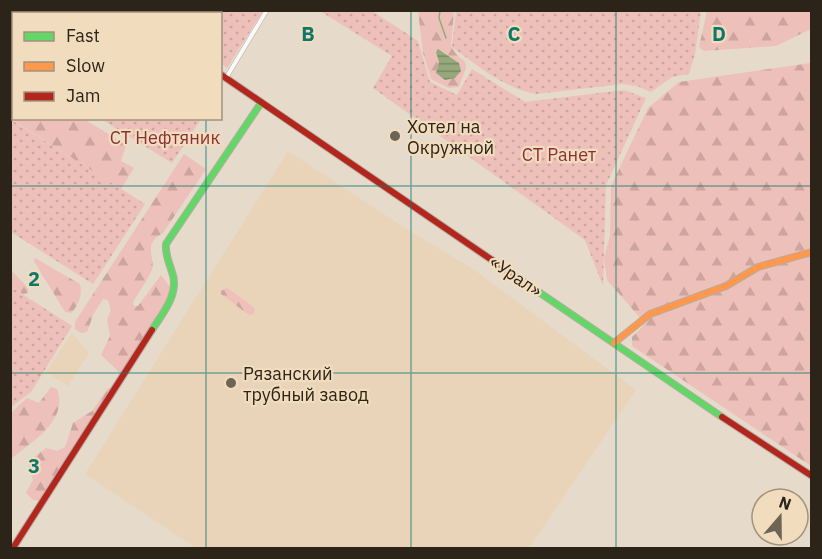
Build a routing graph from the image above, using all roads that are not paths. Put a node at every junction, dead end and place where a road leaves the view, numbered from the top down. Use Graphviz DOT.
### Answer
graph roads {
  1 [pos="267,10"];
  2 [pos="223,76"];
  3 [pos="261,103"];
  4 [pos="812,252"];
  5 [pos="614,343"];
  6 [pos="812,476"];
  7 [pos="13,549"];
  1 -- 2 [label="street"];
  2 -- 3 [label="main road, «Урал»"];
  3 -- 5 [label="main road, «Урал»"];
  3 -- 7 [label="main road"];
  4 -- 5 [label="main road"];
  5 -- 6 [label="main road, «Урал»"];
}
